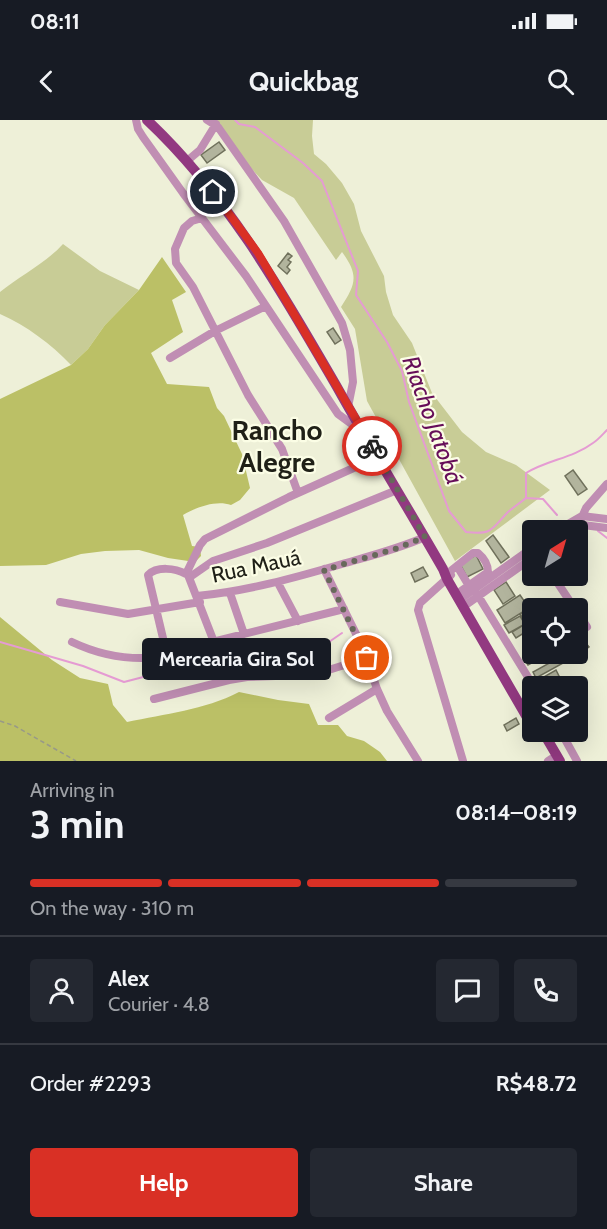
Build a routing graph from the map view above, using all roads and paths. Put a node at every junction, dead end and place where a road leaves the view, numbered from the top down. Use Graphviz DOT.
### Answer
graph roads {
  1 [pos="136,120"];
  2 [pos="147,120"];
  3 [pos="212,122"];
  4 [pos="187,162"];
  5 [pos="202,218"];
  6 [pos="266,306"];
  7 [pos="215,331"];
  8 [pos="170,358"];
  9 [pos="348,407"];
  10 [pos="363,432"];
  11 [pos="378,457"];
  12 [pos="606,485"];
  13 [pos="397,489"];
  14 [pos="298,493"];
  15 [pos="582,516"];
  16 [pos="607,519"];
  17 [pos="575,520"];
  18 [pos="580,520"];
  19 [pos="588,525"];
  20 [pos="607,528"];
  21 [pos="425,537"];
  22 [pos="522,560"];
  23 [pos="324,570"];
  24 [pos="449,572"];
  25 [pos="188,575"];
  26 [pos="278,583"];
  27 [pos="230,592"];
  28 [pos="467,596"];
  29 [pos="199,599"];
  30 [pos="60,602"];
  31 [pos="157,609"];
  32 [pos="344,609"];
  33 [pos="298,621"];
  34 [pos="244,634"];
  35 [pos="72,642"];
  36 [pos="214,642"];
  37 [pos="167,655"];
  38 [pos="367,658"];
  39 [pos="526,676"];
  40 [pos="377,689"];
  41 [pos="522,696"];
  42 [pos="154,699"];
  43 [pos="522,706"];
  44 [pos="329,718"];
  45 [pos="0,721"];
  46 [pos="542,742"];
  47 [pos="546,742"];
  48 [pos="567,742"];
  49 [pos="76,761"];
  50 [pos="418,761"];
  51 [pos="463,761"];
  52 [pos="553,761"];
  53 [pos="577,761"];
  1 -- 5 [label="street"];
  2 -- 4 [label="main road"];
  3 -- 4 [label="street"];
  3 -- 9 [label="street"];
  4 -- 9 [label="main road"];
  5 -- 6 [label="street"];
  5 -- 7 [label="street"];
  6 -- 7 [label="street"];
  6 -- 10 [label="street"];
  7 -- 8 [label="street"];
  7 -- 14 [label="street"];
  9 -- 10 [label="main road"];
  10 -- 11 [label="main road"];
  11 -- 13 [label="main road"];
  11 -- 14 [label="street"];
  12 -- 15 [label="street"];
  13 -- 21 [label="main road"];
  13 -- 25 [label="street"];
  14 -- 25 [label="street"];
  15 -- 16 [label="street"];
  15 -- 17 [label="street"];
  15 -- 18 [label="street"];
  19 -- 20 [label="street"];
  21 -- 23 [label="street, Rua Mauá"];
  21 -- 24 [label="main road"];
  22 -- 28 [label="street"];
  23 -- 26 [label="street, Rua Mauá"];
  23 -- 32 [label="street"];
  24 -- 28 [label="main road"];
  24 -- 28 [label="street"];
  24 -- 51 [label="street"];
  25 -- 29 [label="street"];
  25 -- 31 [label="street"];
  26 -- 27 [label="street, Rua Mauá"];
  26 -- 33 [label="street"];
  27 -- 29 [label="street, Rua Mauá"];
  27 -- 34 [label="street"];
  28 -- 39 [label="street"];
  28 -- 41 [label="main road"];
  28 -- 43 [label="main road"];
  29 -- 31 [label="street, Rua Mauá"];
  29 -- 36 [label="street"];
  30 -- 31 [label="street, Rua Mauá"];
  31 -- 37 [label="street"];
  32 -- 33 [label="street"];
  32 -- 38 [label="street"];
  33 -- 34 [label="street"];
  34 -- 36 [label="street"];
  35 -- 37 [label="street"];
  36 -- 37 [label="street"];
  38 -- 40 [label="street"];
  38 -- 42 [label="street"];
  40 -- 44 [label="street"];
  40 -- 50 [label="street"];
  45 -- 49 [label="path"];
  46 -- 52 [label="main road"];
  47 -- 52 [label="main road"];
  48 -- 53 [label="street"];
}
